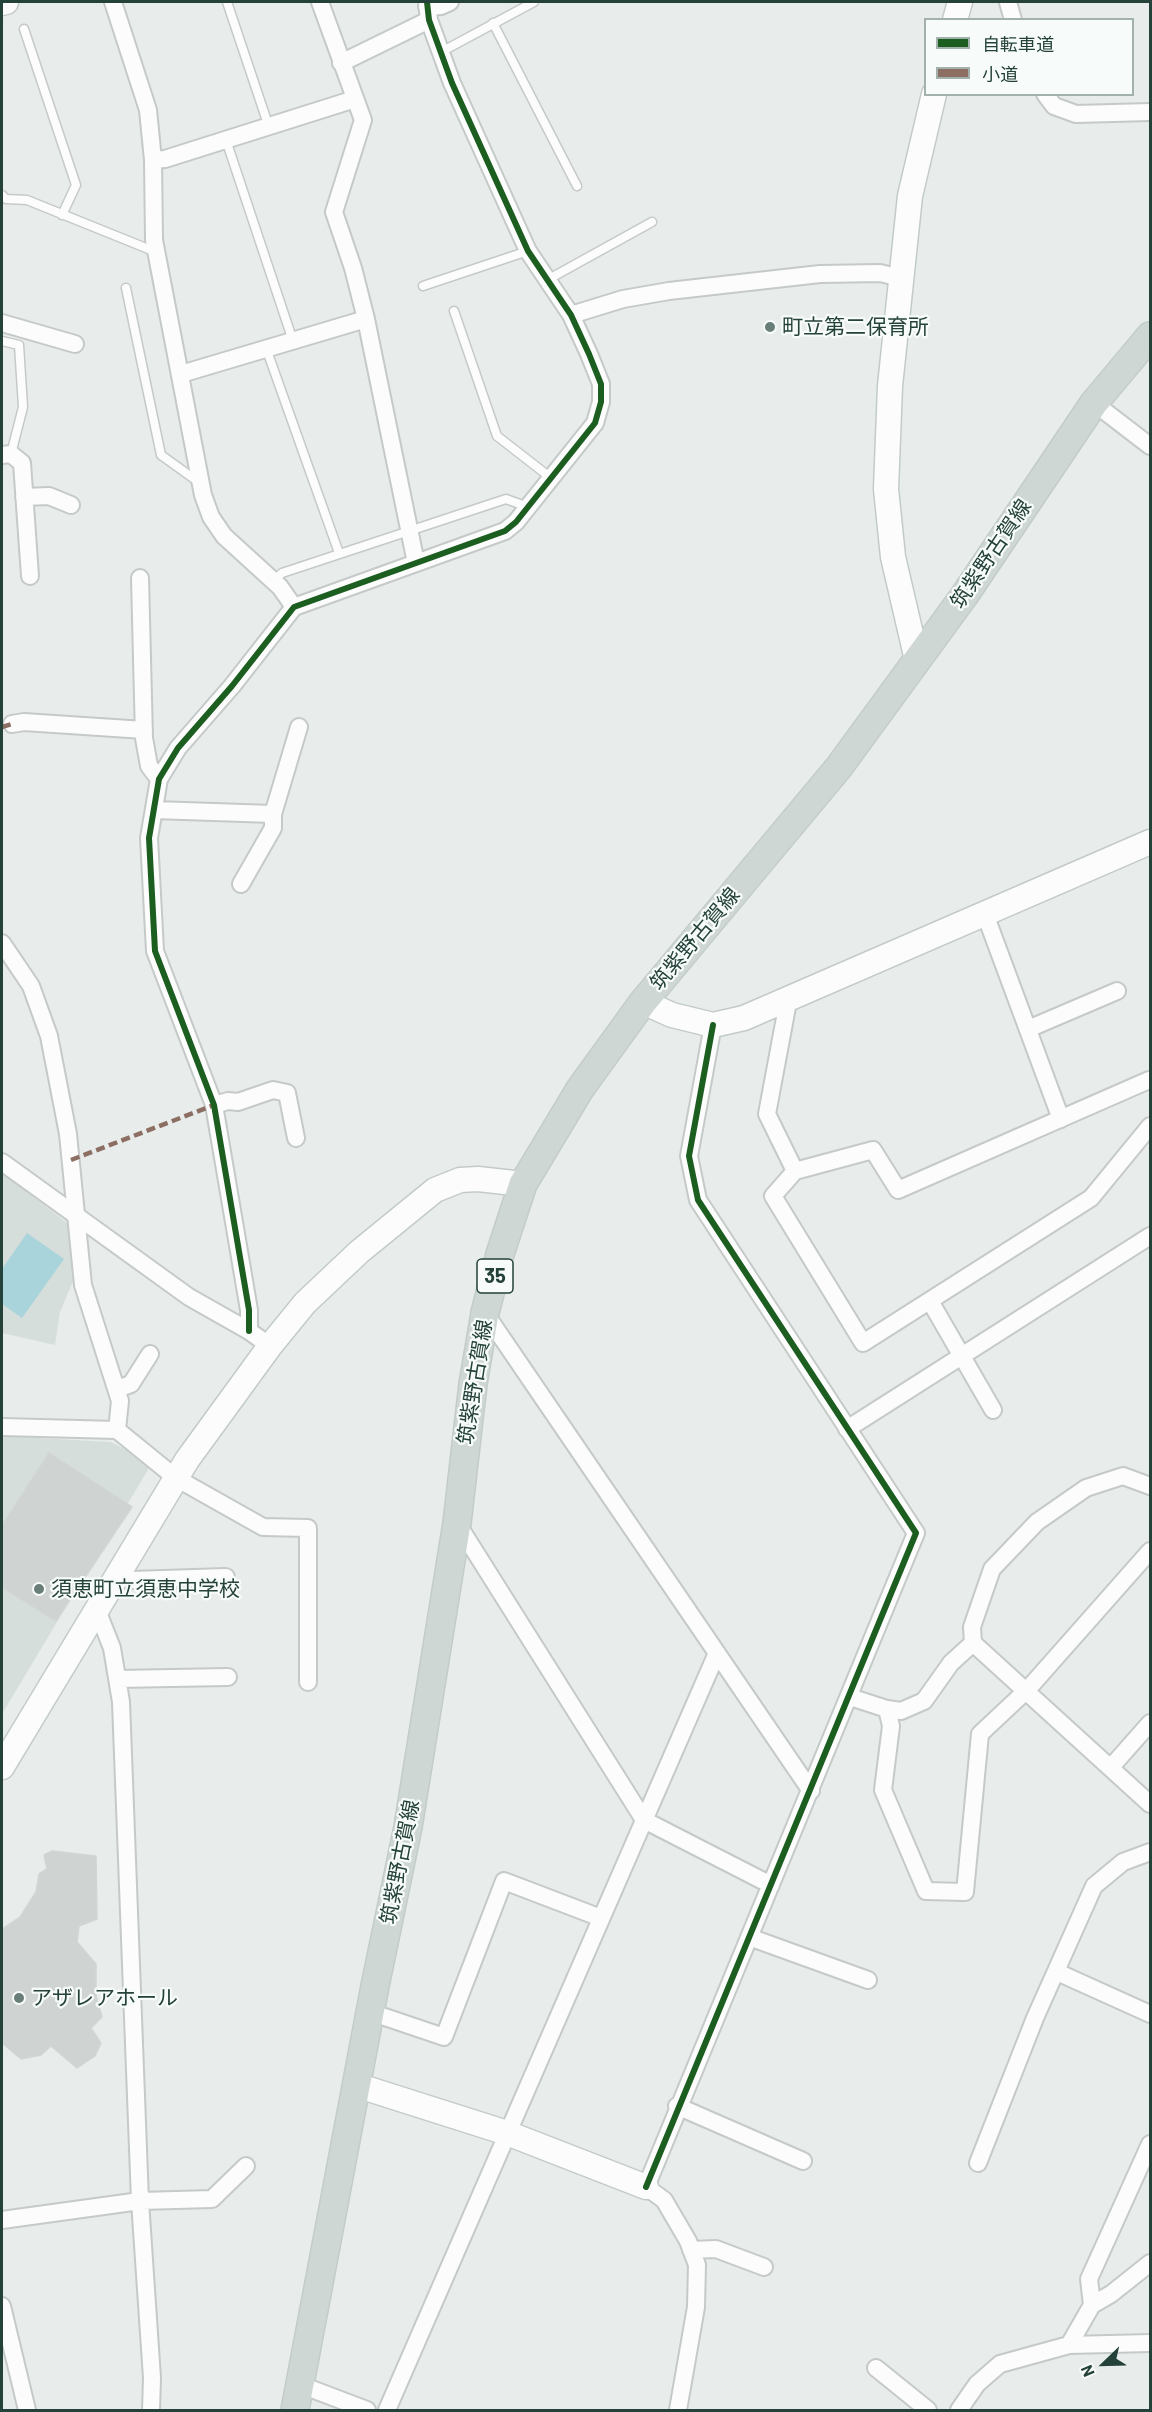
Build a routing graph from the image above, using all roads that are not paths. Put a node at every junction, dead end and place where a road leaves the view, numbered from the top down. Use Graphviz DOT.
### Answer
graph roads {
  1 [pos="6,2"];
  2 [pos="113,2"];
  3 [pos="227,2"];
  4 [pos="320,2"];
  5 [pos="450,2"];
  6 [pos="534,2"];
  7 [pos="960,2"];
  8 [pos="1008,2"];
  9 [pos="2,3"];
  10 [pos="427,10"];
  11 [pos="956,18"];
  12 [pos="1012,18"];
  13 [pos="493,23"];
  14 [pos="24,29"];
  15 [pos="441,52"];
  16 [pos="341,63"];
  17 [pos="934,96"];
  18 [pos="1046,96"];
  19 [pos="355,99"];
  20 [pos="1150,112"];
  21 [pos="269,127"];
  22 [pos="226,140"];
  23 [pos="153,160"];
  24 [pos="578,186"];
  25 [pos="2,195"];
  26 [pos="62,215"];
  27 [pos="652,222"];
  28 [pos="528,251"];
  29 [pos="156,252"];
  30 [pos="901,278"];
  31 [pos="547,280"];
  32 [pos="423,286"];
  33 [pos="126,288"];
  34 [pos="454,311"];
  35 [pos="571,315"];
  36 [pos="366,319"];
  37 [pos="2,323"];
  38 [pos="1150,336"];
  39 [pos="2,340"];
  40 [pos="293,341"];
  41 [pos="75,344"];
  42 [pos="266,348"];
  43 [pos="181,374"];
  44 [pos="1094,403"];
  45 [pos="1150,447"];
  46 [pos="6,455"];
  47 [pos="551,478"];
  48 [pos="201,483"];
  49 [pos="24,497"];
  50 [pos="71,505"];
  51 [pos="528,507"];
  52 [pos="409,529"];
  53 [pos="339,553"];
  54 [pos="416,563"];
  55 [pos="30,576"];
  56 [pos="140,578"];
  57 [pos="273,580"];
  58 [pos="294,608"];
  59 [pos="917,660"];
  60 [pos="12,724"];
  61 [pos="299,727"];
  62 [pos="144,730"];
  63 [pos="159,779"];
  64 [pos="154,810"];
  65 [pos="273,814"];
  66 [pos="1150,842"];
  67 [pos="241,884"];
  68 [pos="985,914"];
  69 [pos="2,943"];
  70 [pos="1117,991"];
  71 [pos="643,1002"];
  72 [pos="787,1007"];
  73 [pos="713,1025"];
  74 [pos="1028,1029"];
  75 [pos="1150,1081"];
  76 [pos="214,1104"];
  77 [pos="1061,1119"];
  78 [pos="1150,1126"];
  79 [pos="296,1138"];
  80 [pos="2,1162"];
  81 [pos="795,1171"];
  82 [pos="524,1185"];
  83 [pos="77,1219"];
  84 [pos="1150,1236"];
  85 [pos="930,1301"];
  86 [pos="485,1313"];
  87 [pos="249,1331"];
  88 [pos="270,1346"];
  89 [pos="150,1354"];
  90 [pos="963,1357"];
  91 [pos="117,1389"];
  92 [pos="993,1410"];
  93 [pos="2,1427"];
  94 [pos="847,1429"];
  95 [pos="117,1430"];
  96 [pos="176,1478"];
  97 [pos="1150,1486"];
  98 [pos="457,1523"];
  99 [pos="1150,1551"];
  100 [pos="119,1573"];
  101 [pos="226,1577"];
  102 [pos="97,1610"];
  103 [pos="973,1642"];
  104 [pos="717,1653"];
  105 [pos="228,1677"];
  106 [pos="117,1679"];
  107 [pos="308,1682"];
  108 [pos="1028,1689"];
  109 [pos="850,1697"];
  110 [pos="887,1709"];
  111 [pos="1150,1723"];
  112 [pos="1112,1766"];
  113 [pos="2,1767"];
  114 [pos="811,1791"];
  115 [pos="1150,1804"];
  116 [pos="644,1820"];
  117 [pos="1150,1852"];
  118 [pos="771,1885"];
  119 [pos="601,1918"];
  120 [pos="749,1937"];
  121 [pos="1057,1972"];
  122 [pos="868,1980"];
  123 [pos="370,2012"];
  124 [pos="1150,2014"];
  125 [pos="356,2085"];
  126 [pos="677,2106"];
  127 [pos="507,2133"];
  128 [pos="1150,2144"];
  129 [pos="803,2161"];
  130 [pos="978,2163"];
  131 [pos="246,2166"];
  132 [pos="646,2187"];
  133 [pos="140,2201"];
  134 [pos="2,2220"];
  135 [pos="692,2250"];
  136 [pos="1150,2263"];
  137 [pos="764,2267"];
  138 [pos="1092,2305"];
  139 [pos="2,2306"];
  140 [pos="1150,2343"];
  141 [pos="1069,2345"];
  142 [pos="876,2368"];
  143 [pos="298,2398"];
  144 [pos="27,2410"];
  145 [pos="152,2410"];
  146 [pos="367,2410"];
  147 [pos="387,2410"];
  148 [pos="678,2410"];
  149 [pos="928,2410"];
  150 [pos="958,2410"];
  1 -- 9 [label="street"];
  2 -- 23 [label="street"];
  3 -- 21 [label="lane"];
  4 -- 16 [label="street"];
  5 -- 10 [label="street"];
  6 -- 13 [label="lane"];
  7 -- 11 [label="street"];
  8 -- 12 [label="street"];
  10 -- 15 [label="street"];
  10 -- 16 [label="street"];
  13 -- 15 [label="lane"];
  13 -- 24 [label="lane"];
  14 -- 26 [label="lane"];
  15 -- 28 [label="street"];
  16 -- 19 [label="street"];
  17 -- 30 [label="street"];
  18 -- 20 [label="street"];
  19 -- 21 [label="street"];
  19 -- 36 [label="street"];
  21 -- 22 [label="street"];
  22 -- 23 [label="street"];
  22 -- 40 [label="lane"];
  23 -- 29 [label="street"];
  25 -- 26 [label="lane"];
  26 -- 29 [label="lane"];
  27 -- 31 [label="lane"];
  28 -- 31 [label="street"];
  28 -- 32 [label="lane"];
  29 -- 43 [label="street"];
  30 -- 35 [label="street"];
  30 -- 59 [label="street"];
  31 -- 35 [label="street"];
  33 -- 48 [label="lane"];
  34 -- 47 [label="lane"];
  35 -- 47 [label="street"];
  36 -- 40 [label="street"];
  36 -- 52 [label="street"];
  37 -- 41 [label="street"];
  38 -- 44 [label="main road, 筑紫野古賀線 / 35"];
  39 -- 46 [label="lane"];
  40 -- 42 [label="street"];
  42 -- 43 [label="street"];
  42 -- 53 [label="lane"];
  43 -- 48 [label="street"];
  44 -- 45 [label="street"];
  44 -- 59 [label="main road, 筑紫野古賀線 / 35"];
  46 -- 49 [label="street"];
  47 -- 51 [label="street"];
  48 -- 57 [label="street"];
  49 -- 50 [label="street"];
  49 -- 55 [label="street"];
  51 -- 52 [label="lane"];
  51 -- 54 [label="street"];
  52 -- 53 [label="lane"];
  52 -- 54 [label="street"];
  53 -- 57 [label="lane"];
  54 -- 58 [label="street"];
  56 -- 62 [label="street"];
  57 -- 58 [label="street"];
  58 -- 63 [label="street"];
  59 -- 71 [label="main road, 筑紫野古賀線 / 35"];
  60 -- 62 [label="street"];
  61 -- 65 [label="street"];
  62 -- 63 [label="street"];
  63 -- 64 [label="street"];
  64 -- 65 [label="street"];
  64 -- 76 [label="street"];
  65 -- 67 [label="street"];
  66 -- 68 [label="street"];
  68 -- 73 [label="street"];
  68 -- 74 [label="street"];
  69 -- 83 [label="street"];
  70 -- 74 [label="street"];
  71 -- 73 [label="street"];
  71 -- 82 [label="main road, 筑紫野古賀線 / 35"];
  72 -- 81 [label="street"];
  73 -- 94 [label="street"];
  74 -- 77 [label="street"];
  75 -- 77 [label="street"];
  76 -- 79 [label="street"];
  76 -- 87 [label="street"];
  77 -- 81 [label="street"];
  78 -- 85 [label="street"];
  80 -- 83 [label="street"];
  81 -- 85 [label="street"];
  82 -- 86 [label="main road, 筑紫野古賀線 / 35"];
  82 -- 88 [label="street"];
  83 -- 87 [label="street"];
  83 -- 91 [label="street"];
  84 -- 90 [label="street"];
  85 -- 90 [label="street"];
  86 -- 98 [label="main road, 筑紫野古賀線 / 35"];
  86 -- 104 [label="street"];
  87 -- 88 [label="street"];
  88 -- 96 [label="street"];
  89 -- 91 [label="street"];
  90 -- 92 [label="street"];
  90 -- 94 [label="street"];
  91 -- 95 [label="street"];
  93 -- 95 [label="street"];
  94 -- 109 [label="street"];
  95 -- 96 [label="street"];
  96 -- 100 [label="street"];
  96 -- 107 [label="street"];
  97 -- 103 [label="street"];
  98 -- 116 [label="street"];
  98 -- 123 [label="main road, 筑紫野古賀線 / 35"];
  99 -- 108 [label="street"];
  100 -- 101 [label="street"];
  100 -- 102 [label="street"];
  102 -- 106 [label="street"];
  102 -- 113 [label="street"];
  103 -- 108 [label="street"];
  103 -- 110 [label="street"];
  104 -- 114 [label="street"];
  104 -- 116 [label="street"];
  105 -- 106 [label="street"];
  106 -- 133 [label="street"];
  108 -- 110 [label="street"];
  108 -- 112 [label="street"];
  109 -- 110 [label="street"];
  109 -- 114 [label="street"];
  111 -- 112 [label="street"];
  112 -- 115 [label="street"];
  114 -- 118 [label="street"];
  116 -- 118 [label="street"];
  116 -- 119 [label="street"];
  117 -- 121 [label="street"];
  118 -- 120 [label="street"];
  119 -- 123 [label="street"];
  119 -- 127 [label="street"];
  120 -- 122 [label="street"];
  120 -- 126 [label="street"];
  121 -- 124 [label="street"];
  121 -- 130 [label="street"];
  123 -- 125 [label="main road, 筑紫野古賀線 / 35"];
  125 -- 127 [label="street"];
  125 -- 143 [label="main road, 筑紫野古賀線 / 35"];
  126 -- 129 [label="street"];
  126 -- 132 [label="street"];
  127 -- 132 [label="street"];
  127 -- 147 [label="street"];
  128 -- 138 [label="street"];
  131 -- 133 [label="street"];
  132 -- 135 [label="street"];
  133 -- 134 [label="street"];
  133 -- 145 [label="street"];
  135 -- 137 [label="street"];
  135 -- 148 [label="street"];
  136 -- 138 [label="street"];
  138 -- 141 [label="street"];
  139 -- 144 [label="street"];
  140 -- 141 [label="street"];
  141 -- 150 [label="street"];
  142 -- 149 [label="street"];
  143 -- 146 [label="street"];
}
